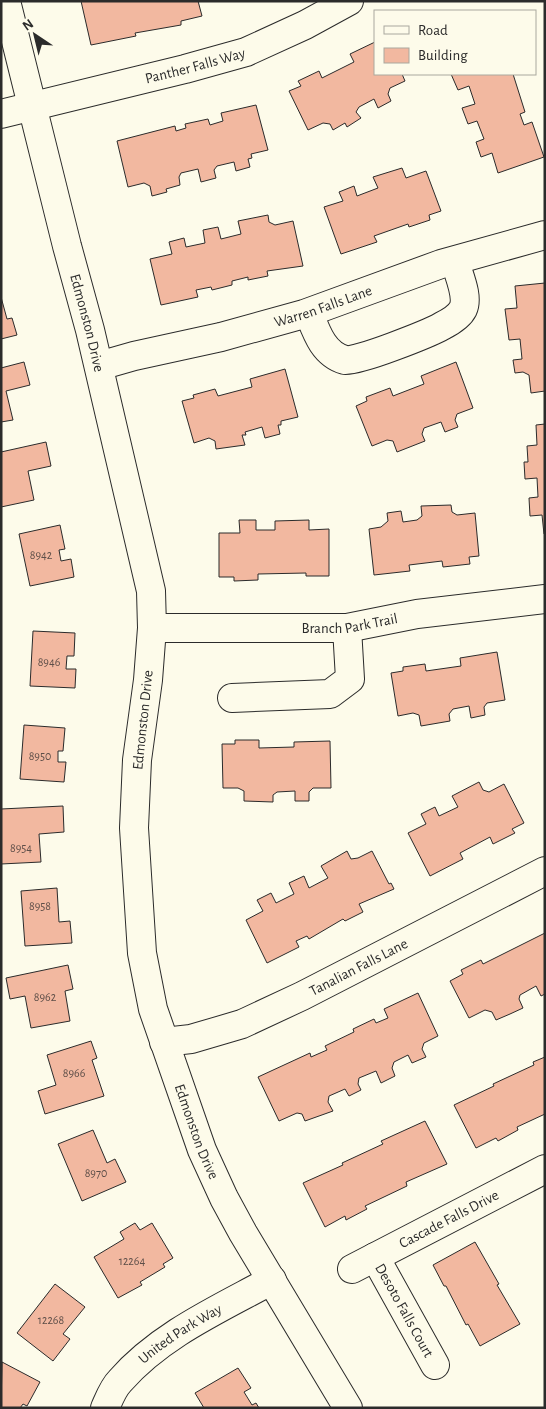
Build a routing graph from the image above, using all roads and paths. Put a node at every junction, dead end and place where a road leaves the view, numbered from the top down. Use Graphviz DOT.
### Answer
graph roads {
  1 [pos="6,1"];
  2 [pos="349,1"];
  3 [pos="33,107"];
  4 [pos="1,114"];
  5 [pos="545,235"];
  6 [pos="454,261"];
  7 [pos="308,313"];
  8 [pos="99,366"];
  9 [pos="545,598"];
  10 [pos="152,628"];
  11 [pos="347,628"];
  12 [pos="232,698"];
  13 [pos="545,870"];
  14 [pos="164,1042"];
  15 [pos="544,1172"];
  16 [pos="364,1263"];
  17 [pos="272,1280"];
  18 [pos="436,1365"];
  19 [pos="105,1408"];
  20 [pos="348,1408"];
  1 -- 3 [label="street, Edmonston Drive"];
  2 -- 3 [label="street, Panther Falls Way"];
  3 -- 4 [label="street, Panther Falls Way"];
  3 -- 8 [label="street, Edmonston Drive"];
  5 -- 6 [label="street, Warren Falls Lane"];
  6 -- 7 [label="street, Warren Falls Lane"];
  6 -- 7 [label="street"];
  7 -- 8 [label="street, Warren Falls Lane"];
  8 -- 10 [label="street, Edmonston Drive"];
  9 -- 11 [label="street, Branch Park Trail"];
  10 -- 11 [label="street, Branch Park Trail"];
  10 -- 14 [label="street, Edmonston Drive"];
  11 -- 12 [label="street"];
  13 -- 14 [label="street, Tanalian Falls Lane"];
  14 -- 17 [label="street, Edmonston Drive"];
  15 -- 16 [label="street, Cascade Falls Drive"];
  16 -- 18 [label="street, Desoto Falls Court"];
  17 -- 19 [label="street, United Park Way"];
  17 -- 20 [label="street, Edmonston Drive"];
}
